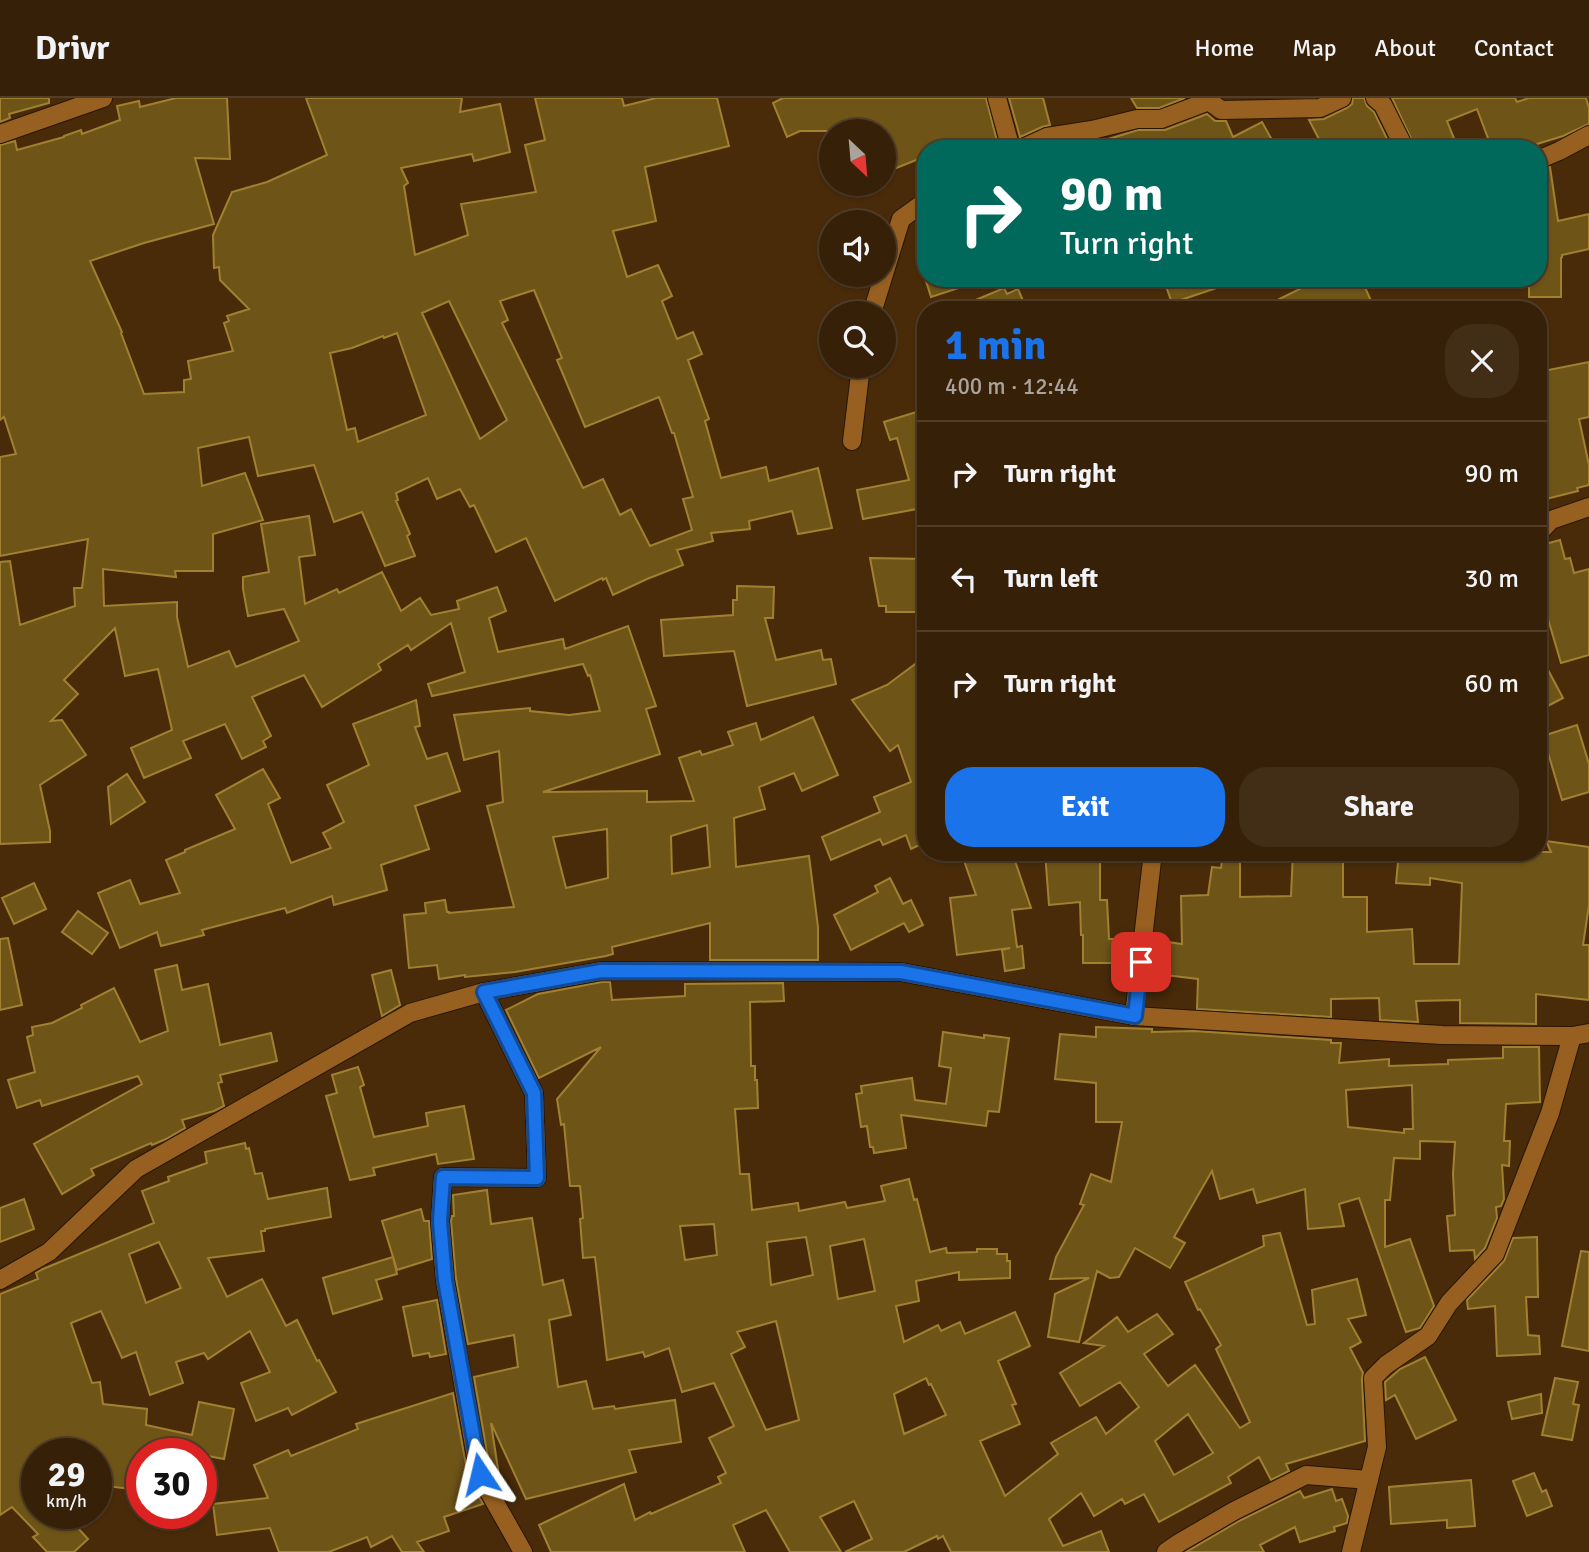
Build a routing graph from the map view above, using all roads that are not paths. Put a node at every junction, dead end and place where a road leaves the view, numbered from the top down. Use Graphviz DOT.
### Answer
graph roads {
  1 [pos="103,98"];
  2 [pos="997,98"];
  3 [pos="1342,98"];
  4 [pos="1375,98"];
  5 [pos="0,134"];
  6 [pos="1589,135"];
  7 [pos="1009,140"];
  8 [pos="1040,140"];
  9 [pos="1400,140"];
  10 [pos="1547,156"];
  11 [pos="917,207"];
  12 [pos="876,301"];
  13 [pos="860,378"];
  14 [pos="852,441"];
  15 [pos="1589,507"];
  16 [pos="1547,524"];
  17 [pos="1152,861"];
  18 [pos="484,992"];
  19 [pos="1135,1016"];
  20 [pos="1581,1035"];
  21 [pos="0,1280"];
  22 [pos="1369,1480"];
  23 [pos="523,1552"];
  24 [pos="1166,1552"];
  25 [pos="1351,1552"];
  1 -- 5 [label="street"];
  2 -- 7 [label="street"];
  3 -- 8 [label="street"];
  4 -- 9 [label="street"];
  6 -- 10 [label="street"];
  11 -- 12 [label="street"];
  13 -- 14 [label="street"];
  15 -- 16 [label="street"];
  17 -- 19 [label="street"];
  18 -- 19 [label="street"];
  18 -- 21 [label="street"];
  18 -- 23 [label="street"];
  19 -- 20 [label="street"];
  20 -- 22 [label="street"];
  22 -- 24 [label="street"];
  22 -- 25 [label="street"];
}
